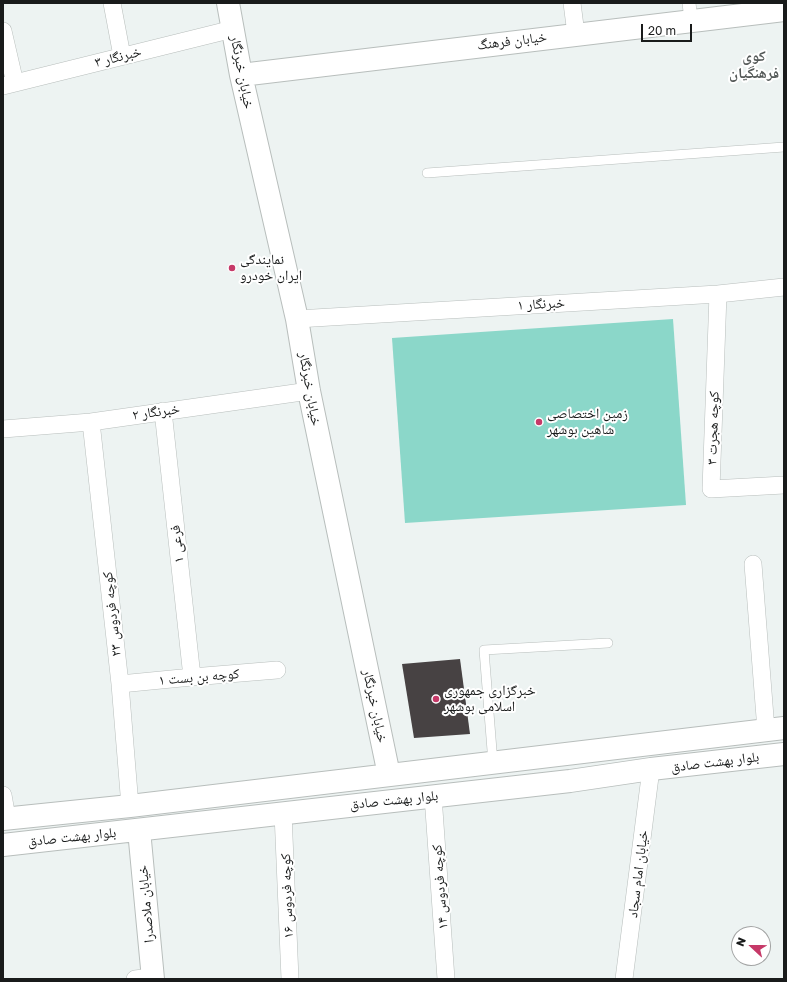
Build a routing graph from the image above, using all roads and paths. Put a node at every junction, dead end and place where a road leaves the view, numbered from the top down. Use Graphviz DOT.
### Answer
graph roads {
  1 [pos="112,3"];
  2 [pos="228,3"];
  3 [pos="572,3"];
  4 [pos="784,10"];
  5 [pos="690,12"];
  6 [pos="233,29"];
  7 [pos="3,31"];
  8 [pos="576,34"];
  9 [pos="122,56"];
  10 [pos="241,75"];
  11 [pos="9,85"];
  12 [pos="784,147"];
  13 [pos="426,173"];
  14 [pos="784,287"];
  15 [pos="718,294"];
  16 [pos="297,319"];
  17 [pos="309,391"];
  18 [pos="163,411"];
  19 [pos="91,422"];
  20 [pos="3,429"];
  21 [pos="784,485"];
  22 [pos="753,564"];
  23 [pos="608,643"];
  24 [pos="278,670"];
  25 [pos="192,677"];
  26 [pos="120,684"];
  27 [pos="775,729"];
  28 [pos="568,754"];
  29 [pos="784,754"];
  30 [pos="493,763"];
  31 [pos="651,769"];
  32 [pos="389,775"];
  33 [pos="570,781"];
  34 [pos="3,795"];
  35 [pos="433,796"];
  36 [pos="130,806"];
  37 [pos="283,813"];
  38 [pos="5,818"];
  39 [pos="139,830"];
  40 [pos="3,845"];
  41 [pos="147,978"];
  42 [pos="290,979"];
  43 [pos="446,979"];
  44 [pos="624,979"];
  1 -- 9 [label="street"];
  2 -- 6 [label="street, خیابان خبرنگار"];
  3 -- 8 [label="street"];
  4 -- 5 [label="street, خیابان فرهنگ"];
  5 -- 8 [label="street, خیابان فرهنگ"];
  6 -- 9 [label="street, خبرنگار ۳"];
  6 -- 10 [label="street, خیابان خبرنگار"];
  7 -- 11 [label="street"];
  8 -- 10 [label="street, خیابان فرهنگ"];
  9 -- 11 [label="street, خبرنگار ۳"];
  10 -- 16 [label="street, خیابان خبرنگار"];
  12 -- 13 [label="lane"];
  14 -- 15 [label="street, خبرنگار ۱"];
  15 -- 16 [label="street, خبرنگار ۱"];
  15 -- 21 [label="street, کوچه هجرت ۳"];
  16 -- 17 [label="street, خیابان خبرنگار"];
  17 -- 18 [label="street, خبرنگار ۲"];
  17 -- 32 [label="street, خیابان خبرنگار"];
  18 -- 19 [label="street, خبرنگار ۲"];
  18 -- 25 [label="street, فرعی ۱"];
  19 -- 20 [label="street, خبرنگار ۲"];
  19 -- 26 [label="street, کوچه فردوس ۲۳"];
  22 -- 27 [label="street"];
  23 -- 30 [label="lane"];
  24 -- 25 [label="street, کوچه بن بست ۱"];
  25 -- 26 [label="street, کوچه بن بست ۱"];
  26 -- 36 [label="street, کوچه فردوس ۲۳"];
  27 -- 28 [label="street, بلوار بهشت صادق"];
  28 -- 30 [label="street, بلوار بهشت صادق"];
  28 -- 33 [label="street"];
  29 -- 31 [label="street, بلوار بهشت صادق"];
  30 -- 32 [label="street, بلوار بهشت صادق"];
  31 -- 33 [label="street, بلوار بهشت صادق"];
  31 -- 44 [label="street, خیابان امام سجاد"];
  32 -- 36 [label="street, بلوار بهشت صادق"];
  33 -- 35 [label="street, بلوار بهشت صادق"];
  34 -- 38 [label="street"];
  35 -- 37 [label="street, بلوار بهشت صادق"];
  35 -- 43 [label="street, کوچه فردوس ۱۴"];
  36 -- 38 [label="street, بلوار بهشت صادق"];
  37 -- 39 [label="street, بلوار بهشت صادق"];
  37 -- 42 [label="street, کوچه فردوس ۱۶"];
  39 -- 40 [label="street, بلوار بهشت صادق"];
  39 -- 41 [label="street, خیابان ملاصدرا"];
}
